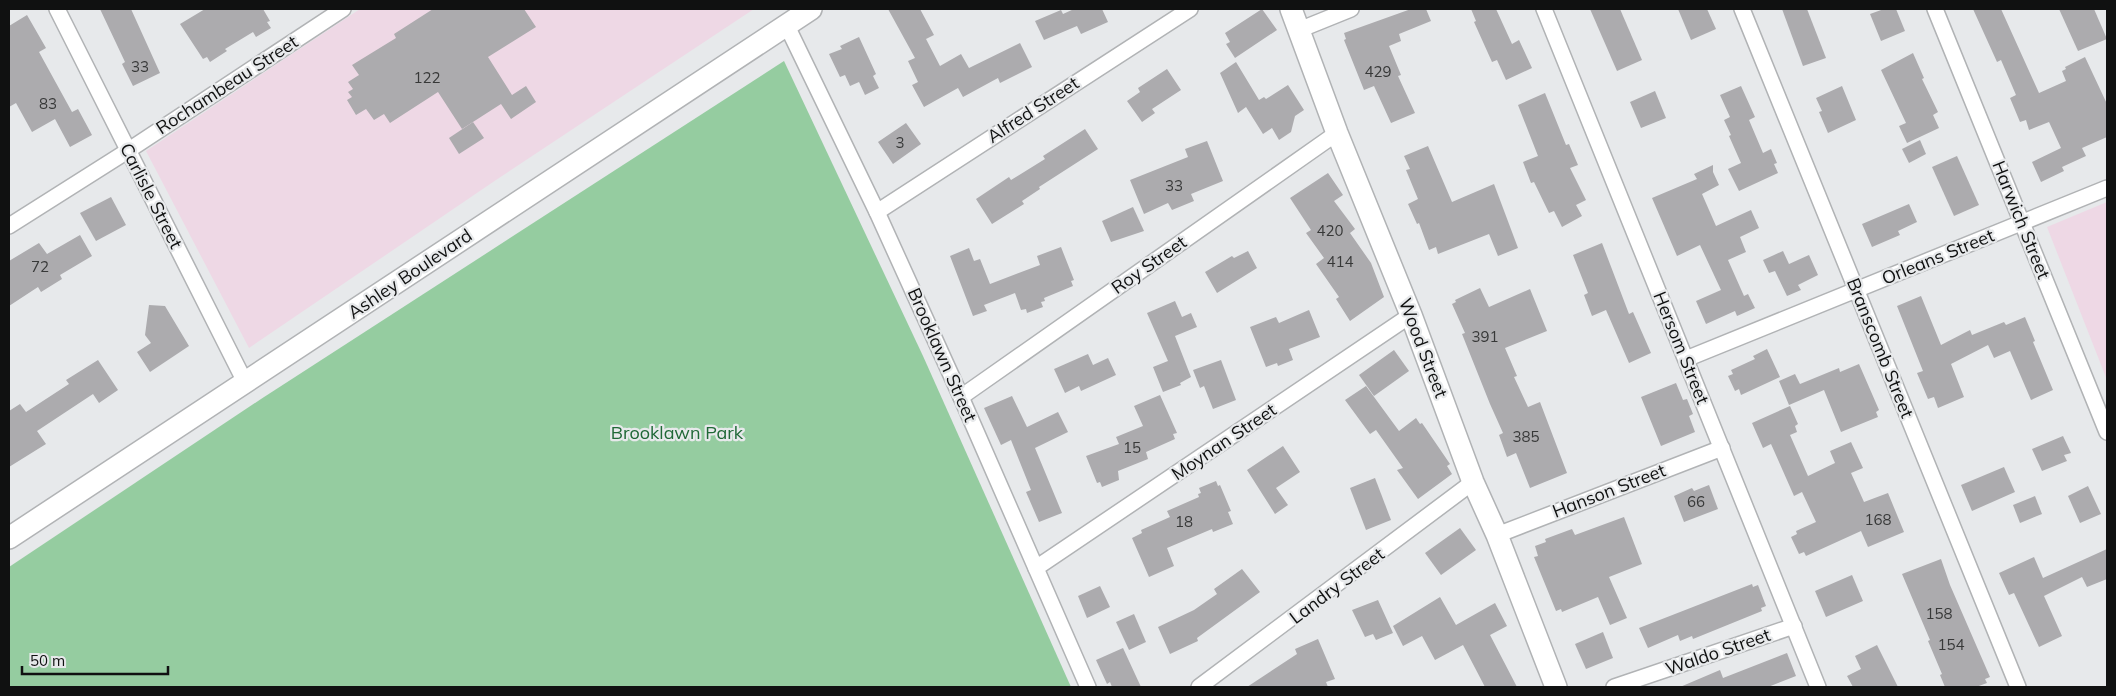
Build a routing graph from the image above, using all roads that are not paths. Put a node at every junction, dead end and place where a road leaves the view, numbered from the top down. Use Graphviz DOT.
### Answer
graph roads {
  1 [pos="57,9"];
  2 [pos="343,9"];
  3 [pos="811,9"];
  4 [pos="1190,9"];
  5 [pos="1291,9"];
  6 [pos="1351,9"];
  7 [pos="1544,9"];
  8 [pos="1742,9"];
  9 [pos="1935,9"];
  10 [pos="786,26"];
  11 [pos="1299,30"];
  12 [pos="1337,133"];
  13 [pos="129,150"];
  14 [pos="2107,188"];
  15 [pos="877,212"];
  16 [pos="2022,223"];
  17 [pos="9,226"];
  18 [pos="1857,290"];
  19 [pos="1412,315"];
  20 [pos="1686,359"];
  21 [pos="245,382"];
  22 [pos="961,397"];
  23 [pos="2107,432"];
  24 [pos="1722,448"];
  25 [pos="1473,482"];
  26 [pos="1497,534"];
  27 [pos="9,538"];
  28 [pos="1036,568"];
  29 [pos="1794,626"];
  30 [pos="1088,687"];
  31 [pos="1199,687"];
  32 [pos="1556,687"];
  33 [pos="1614,687"];
  34 [pos="1818,687"];
  35 [pos="2018,687"];
  1 -- 13 [label="street, Carlisle Street"];
  2 -- 13 [label="street, Rochambeau Street"];
  3 -- 10 [label="main road, Ashley Boulevard"];
  4 -- 15 [label="street, Alfred Street"];
  5 -- 11 [label="main road, Wood Street"];
  6 -- 11 [label="street"];
  7 -- 20 [label="street, Hersom Street"];
  8 -- 18 [label="street, Branscomb Street"];
  9 -- 16 [label="street, Harwich Street"];
  10 -- 15 [label="street, Brooklawn Street"];
  10 -- 21 [label="main road, Ashley Boulevard"];
  11 -- 12 [label="main road, Wood Street"];
  12 -- 19 [label="main road, Wood Street"];
  12 -- 22 [label="street, Roy Street"];
  13 -- 17 [label="street, Rochambeau Street"];
  13 -- 21 [label="street, Carlisle Street"];
  14 -- 16 [label="street, Orleans Street"];
  15 -- 22 [label="street, Brooklawn Street"];
  16 -- 18 [label="street, Orleans Street"];
  16 -- 23 [label="street, Harwich Street"];
  18 -- 20 [label="street, Orleans Street"];
  18 -- 35 [label="street, Branscomb Street"];
  19 -- 25 [label="main road, Wood Street"];
  19 -- 28 [label="street, Moynan Street"];
  20 -- 24 [label="street, Hersom Street"];
  21 -- 27 [label="main road, Ashley Boulevard"];
  22 -- 28 [label="street, Brooklawn Street"];
  24 -- 26 [label="street, Hanson Street"];
  24 -- 29 [label="street, Hersom Street"];
  25 -- 26 [label="main road, Wood Street"];
  25 -- 31 [label="street, Landry Street"];
  26 -- 32 [label="main road, Wood Street"];
  28 -- 30 [label="street, Brooklawn Street"];
  29 -- 33 [label="street, Waldo Street"];
  29 -- 34 [label="street, Hersom Street"];
}
